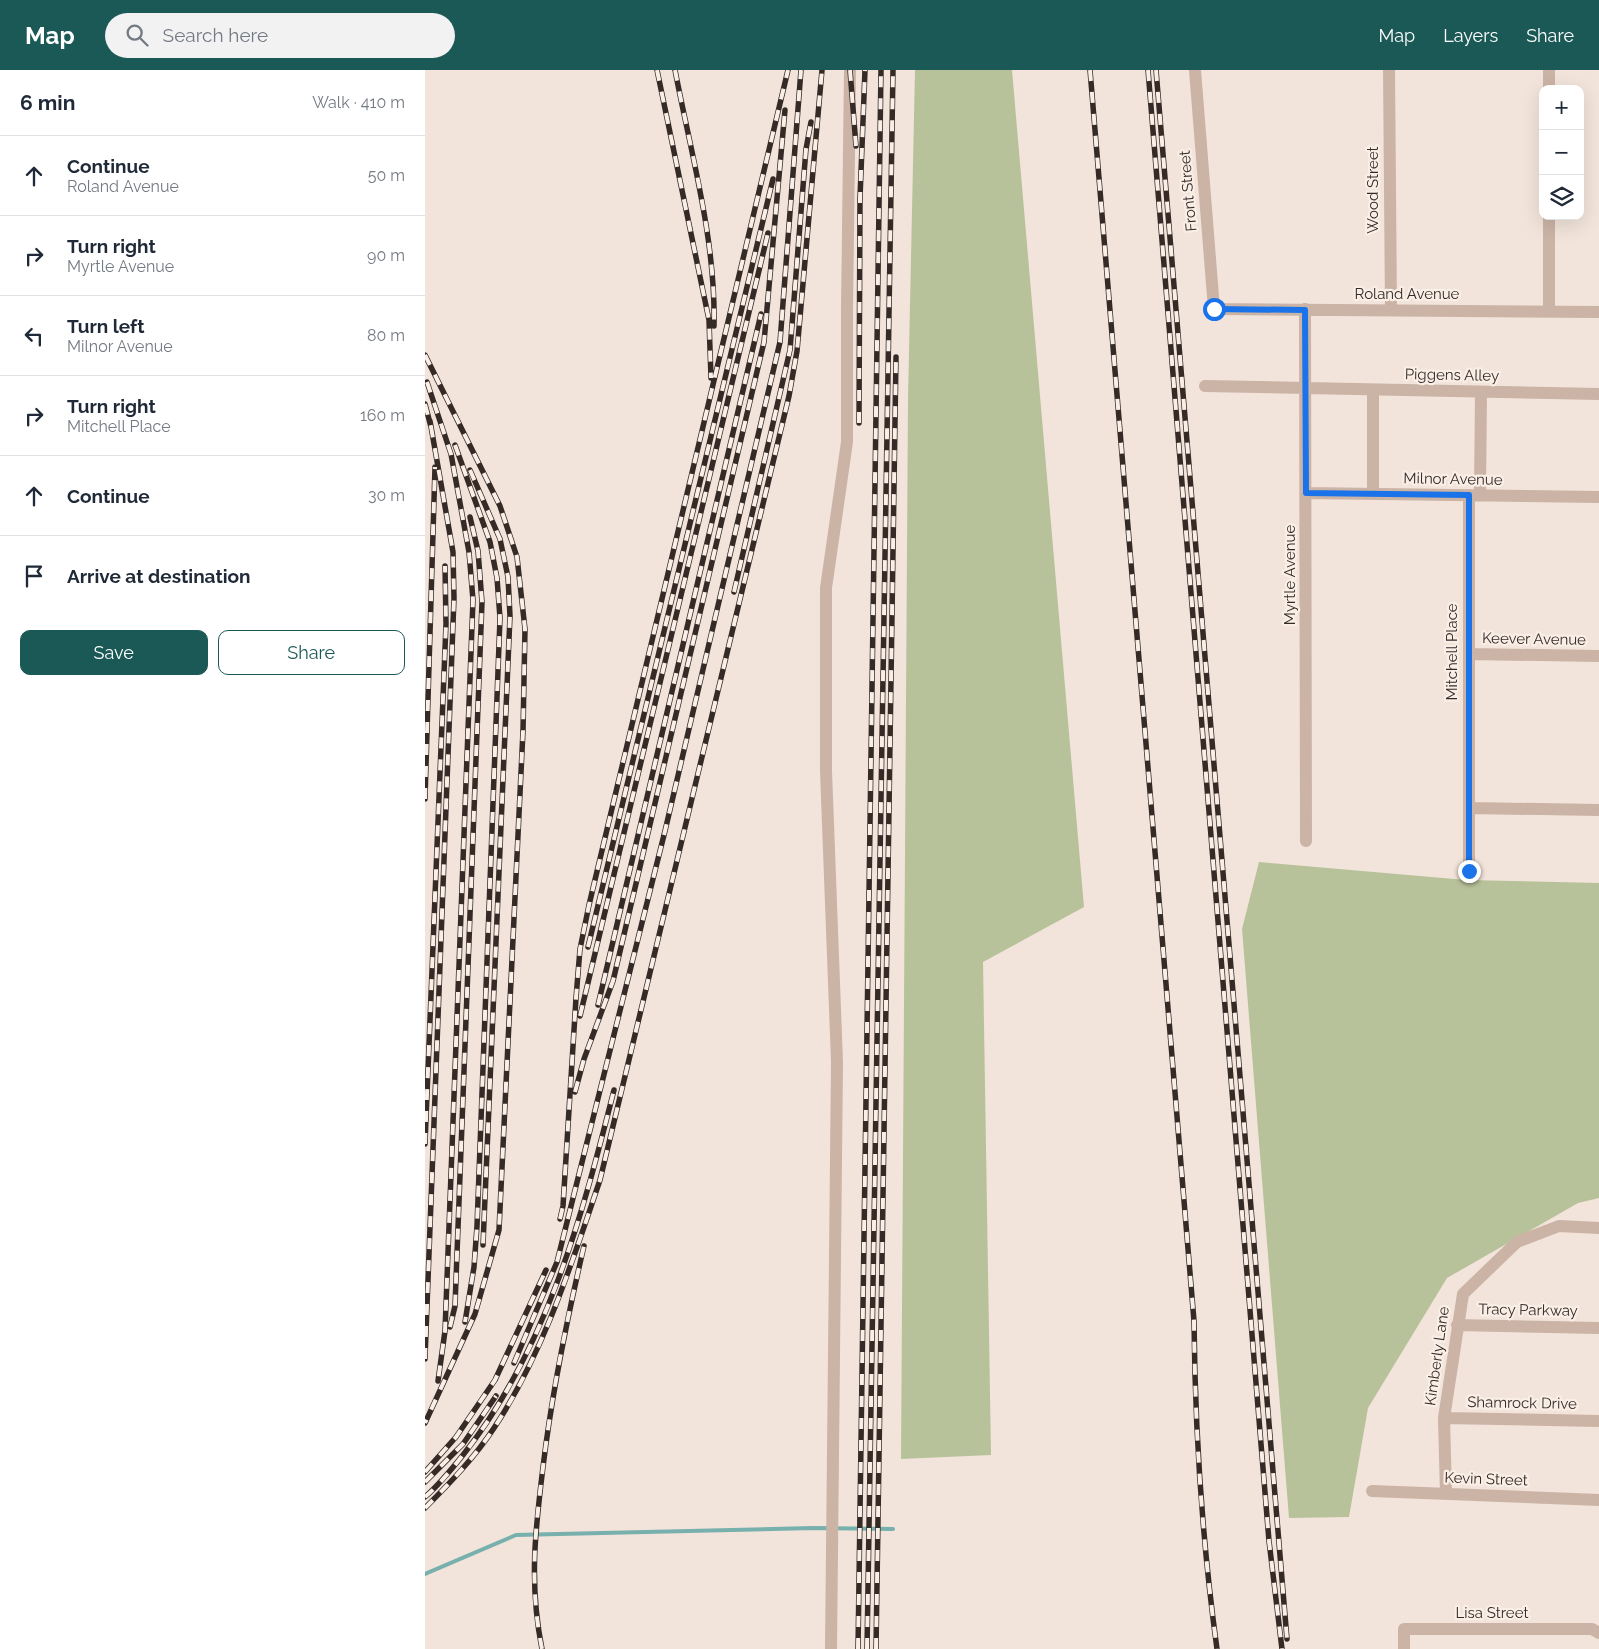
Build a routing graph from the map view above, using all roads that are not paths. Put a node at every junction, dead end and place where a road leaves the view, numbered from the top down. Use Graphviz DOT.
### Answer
graph roads {
  1 [pos="851,70"];
  2 [pos="1195,70"];
  3 [pos="1389,70"];
  4 [pos="1549,70"];
  5 [pos="1549,85"];
  6 [pos="1549,220"];
  7 [pos="1214,309"];
  8 [pos="1305,310"];
  9 [pos="1391,310"];
  10 [pos="1549,311"];
  11 [pos="1599,312"];
  12 [pos="1205,386"];
  13 [pos="1305,389"];
  14 [pos="1373,390"];
  15 [pos="1481,392"];
  16 [pos="1599,394"];
  17 [pos="1306,493"];
  18 [pos="1373,494"];
  19 [pos="1474,495"];
  20 [pos="1599,496"];
  21 [pos="1469,654"];
  22 [pos="1599,656"];
  23 [pos="1469,808"];
  24 [pos="1599,810"];
  25 [pos="1306,841"];
  26 [pos="1469,871"];
  27 [pos="1599,1228"];
  28 [pos="1457,1324"];
  29 [pos="1599,1328"];
  30 [pos="1444,1418"];
  31 [pos="1599,1421"];
  32 [pos="1372,1491"];
  33 [pos="1446,1494"];
  34 [pos="1599,1500"];
  35 [pos="1599,1633"];
  36 [pos="831,1649"];
  37 [pos="1404,1649"];
  1 -- 36 [label="street"];
  2 -- 7 [label="street, Front Street"];
  3 -- 9 [label="street, Wood Street"];
  4 -- 5 [label="street"];
  6 -- 10 [label="street"];
  7 -- 8 [label="street, Roland Avenue"];
  8 -- 9 [label="street, Roland Avenue"];
  8 -- 13 [label="street, Myrtle Avenue"];
  9 -- 10 [label="street, Roland Avenue"];
  10 -- 11 [label="street, Roland Avenue"];
  12 -- 13 [label="street, Piggens Alley"];
  13 -- 14 [label="street, Piggens Alley"];
  13 -- 17 [label="street, Myrtle Avenue"];
  14 -- 15 [label="street, Piggens Alley"];
  14 -- 18 [label="street"];
  15 -- 16 [label="street, Piggens Alley"];
  15 -- 19 [label="street, Mitchell Place"];
  17 -- 18 [label="street, Milnor Avenue"];
  17 -- 25 [label="street, Myrtle Avenue"];
  18 -- 19 [label="street, Milnor Avenue"];
  19 -- 20 [label="street, Milnor Avenue"];
  19 -- 21 [label="street, Mitchell Place"];
  21 -- 22 [label="street, Keever Avenue"];
  21 -- 23 [label="street, Mitchell Place"];
  23 -- 24 [label="street"];
  23 -- 26 [label="street, Mitchell Place"];
  27 -- 28 [label="street, Kimberly Lane"];
  28 -- 29 [label="street, Tracy Parkway"];
  28 -- 30 [label="street, Kimberly Lane"];
  30 -- 31 [label="street, Shamrock Drive"];
  30 -- 33 [label="street, Kimberly Lane"];
  32 -- 33 [label="street, Kevin Street"];
  33 -- 34 [label="street, Kevin Street"];
  35 -- 37 [label="street, Lisa Street"];
}
